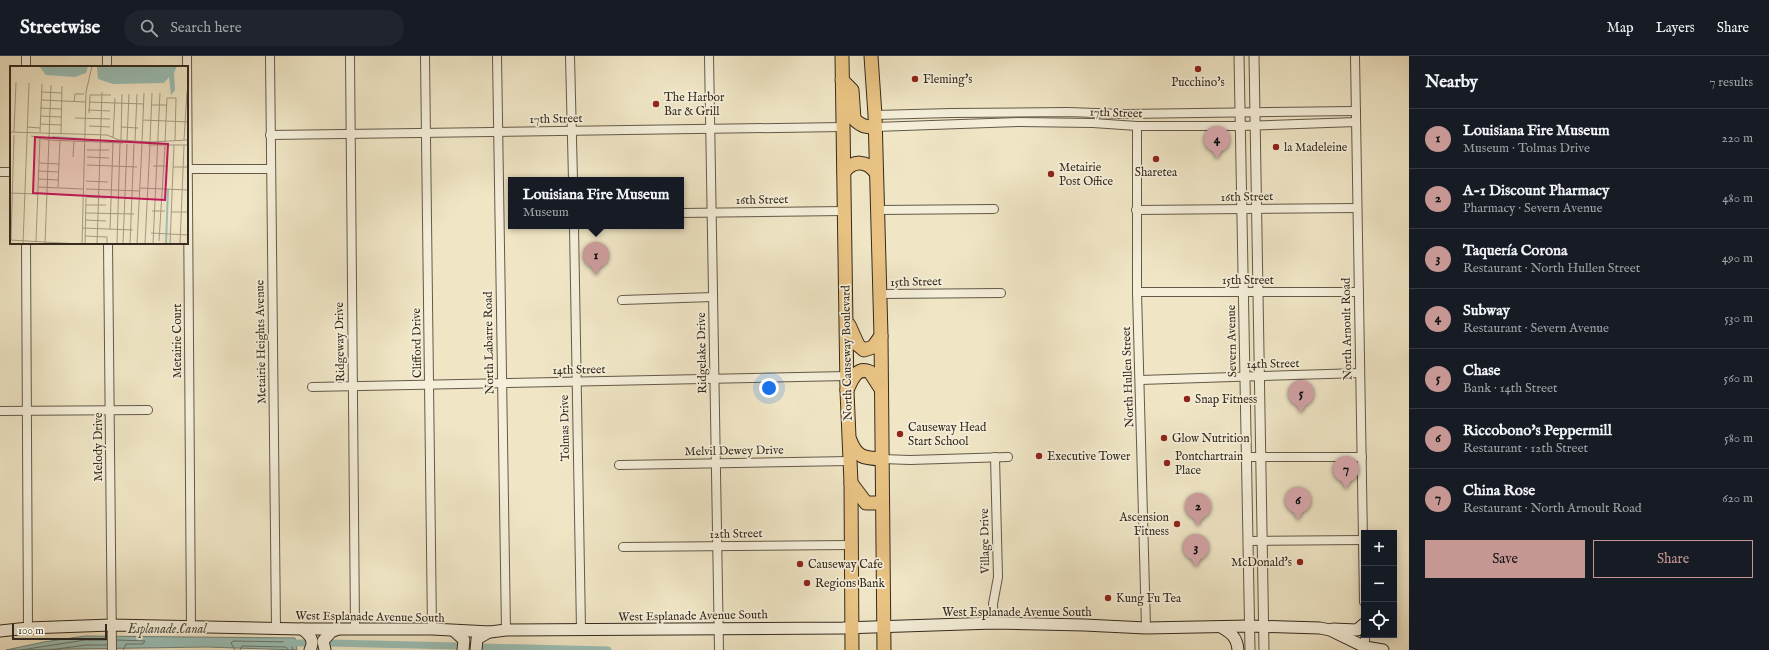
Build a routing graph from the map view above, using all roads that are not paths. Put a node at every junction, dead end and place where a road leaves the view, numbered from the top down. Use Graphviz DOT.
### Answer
graph roads {
  1 [pos="187,56"];
  2 [pos="270,56"];
  3 [pos="350,56"];
  4 [pos="425,56"];
  5 [pos="496,56"];
  6 [pos="570,56"];
  7 [pos="710,56"];
  8 [pos="842,56"];
  9 [pos="871,56"];
  10 [pos="874,56"];
  11 [pos="1239,56"];
  12 [pos="1254,56"];
  13 [pos="1355,56"];
  14 [pos="187,66"];
  15 [pos="842,80"];
  16 [pos="873,81"];
  17 [pos="1356,111"];
  18 [pos="1239,114"];
  19 [pos="1255,114"];
  20 [pos="875,121"];
  21 [pos="1356,122"];
  22 [pos="1255,124"];
  23 [pos="1137,126"];
  24 [pos="1240,126"];
  25 [pos="843,127"];
  26 [pos="711,129"];
  27 [pos="572,131"];
  28 [pos="498,132"];
  29 [pos="350,134"];
  30 [pos="426,134"];
  31 [pos="270,135"];
  32 [pos="188,169"];
  33 [pos="270,169"];
  34 [pos="844,172"];
  35 [pos="876,173"];
  36 [pos="573,177"];
  37 [pos="1357,208"];
  38 [pos="994,209"];
  39 [pos="1242,209"];
  40 [pos="1256,209"];
  41 [pos="844,210"];
  42 [pos="878,210"];
  43 [pos="1136,210"];
  44 [pos="712,212"];
  45 [pos="684,213"];
  46 [pos="574,229"];
  47 [pos="26,244"];
  48 [pos="108,244"];
  49 [pos="1001,292"];
  50 [pos="1137,292"];
  51 [pos="1243,292"];
  52 [pos="1258,292"];
  53 [pos="1359,292"];
  54 [pos="880,294"];
  55 [pos="714,297"];
  56 [pos="622,300"];
  57 [pos="846,319"];
  58 [pos="881,336"];
  59 [pos="1360,373"];
  60 [pos="846,376"];
  61 [pos="1245,376"];
  62 [pos="1259,377"];
  63 [pos="715,379"];
  64 [pos="1140,380"];
  65 [pos="576,382"];
  66 [pos="502,384"];
  67 [pos="430,385"];
  68 [pos="353,386"];
  69 [pos="312,387"];
  70 [pos="847,391"];
  71 [pos="882,391"];
  72 [pos="148,410"];
  73 [pos="0,411"];
  74 [pos="27,411"];
  75 [pos="110,411"];
  76 [pos="849,438"];
  77 [pos="995,457"];
  78 [pos="1008,457"];
  79 [pos="1246,457"];
  80 [pos="1261,457"];
  81 [pos="1362,457"];
  82 [pos="882,459"];
  83 [pos="850,460"];
  84 [pos="716,463"];
  85 [pos="619,465"];
  86 [pos="850,483"];
  87 [pos="882,504"];
  88 [pos="1363,530"];
  89 [pos="1361,540"];
  90 [pos="1248,541"];
  91 [pos="1262,541"];
  92 [pos="850,545"];
  93 [pos="718,546"];
  94 [pos="623,547"];
  95 [pos="994,624"];
  96 [pos="191,626"];
  97 [pos="1249,626"];
  98 [pos="1264,626"];
  99 [pos="883,627"];
  100 [pos="1221,627"];
  101 [pos="1361,627"];
  102 [pos="28,628"];
  103 [pos="111,628"];
  104 [pos="355,628"];
  105 [pos="852,628"];
  106 [pos="1146,628"];
  107 [pos="276,629"];
  108 [pos="302,629"];
  109 [pos="338,629"];
  110 [pos="432,629"];
  111 [pos="506,630"];
  112 [pos="581,630"];
  113 [pos="1328,630"];
  114 [pos="0,631"];
  115 [pos="454,631"];
  116 [pos="490,632"];
  117 [pos="719,634"];
  118 [pos="1365,638"];
  119 [pos="1365,647"];
  120 [pos="112,650"];
  121 [pos="310,650"];
  122 [pos="325,650"];
  123 [pos="463,650"];
  124 [pos="476,650"];
  125 [pos="719,650"];
  126 [pos="852,650"];
  127 [pos="884,650"];
  128 [pos="1238,650"];
  129 [pos="1250,650"];
  130 [pos="1264,650"];
  131 [pos="1383,650"];
  1 -- 14 [label="street, Metairie Court"];
  2 -- 31 [label="street, Metairie Heights Avenue"];
  3 -- 29 [label="street, Ridgeway Drive"];
  4 -- 30 [label="street, Clifford Drive"];
  5 -- 28 [label="street, North Labarre Road"];
  6 -- 27 [label="street"];
  7 -- 26 [label="street, Ridgelake Drive"];
  8 -- 15 [label="highway, North Causeway Boulevard"];
  9 -- 16 [label="highway"];
  10 -- 16 [label="street"];
  11 -- 18 [label="street, Severn Avenue"];
  12 -- 19 [label="street"];
  13 -- 17 [label="street, North Arnoult Road"];
  15 -- 20 [label="highway"];
  15 -- 25 [label="highway, North Causeway Boulevard"];
  16 -- 20 [label="highway"];
  17 -- 19 [label="street, 17th Street"];
  17 -- 21 [label="street, North Arnoult Road"];
  18 -- 19 [label="street, 17th Street"];
  18 -- 20 [label="street, 17th Street"];
  18 -- 24 [label="street, Severn Avenue"];
  19 -- 22 [label="street"];
  20 -- 23 [label="street, 17th Street"];
  20 -- 35 [label="highway"];
  21 -- 22 [label="street, 17th Street"];
  21 -- 37 [label="street, North Arnoult Road"];
  22 -- 24 [label="street, 17th Street"];
  22 -- 40 [label="street"];
  23 -- 24 [label="street, 17th Street"];
  23 -- 43 [label="street, North Hullen Street"];
  24 -- 39 [label="street, Severn Avenue"];
  25 -- 26 [label="street, 17th Street"];
  25 -- 34 [label="highway, North Causeway Boulevard"];
  26 -- 27 [label="street, 17th Street"];
  26 -- 44 [label="street, Ridgelake Drive"];
  27 -- 28 [label="street, 17th Street"];
  27 -- 36 [label="street"];
  28 -- 30 [label="street, 17th Street"];
  28 -- 66 [label="street, North Labarre Road"];
  29 -- 30 [label="street, 17th Street"];
  29 -- 31 [label="street, 17th Street"];
  29 -- 68 [label="street, Ridgeway Drive"];
  30 -- 67 [label="street, Clifford Drive"];
  31 -- 33 [label="street, Metairie Heights Avenue"];
  32 -- 33 [label="street"];
  32 -- 96 [label="street, Metairie Court"];
  33 -- 107 [label="street, Metairie Heights Avenue"];
  34 -- 35 [label="highway"];
  34 -- 41 [label="highway, North Causeway Boulevard"];
  35 -- 42 [label="highway"];
  37 -- 40 [label="street, 16th Street"];
  37 -- 53 [label="street, North Arnoult Road"];
  38 -- 42 [label="street"];
  39 -- 40 [label="street, 16th Street"];
  39 -- 43 [label="street, 16th Street"];
  39 -- 51 [label="street, Severn Avenue"];
  40 -- 52 [label="street"];
  41 -- 44 [label="street, 16th Street"];
  41 -- 57 [label="highway, North Causeway Boulevard"];
  42 -- 54 [label="highway"];
  43 -- 50 [label="street, North Hullen Street"];
  44 -- 45 [label="street, 16th Street"];
  44 -- 55 [label="street, Ridgelake Drive"];
  46 -- 65 [label="street, Tolmas Drive"];
  47 -- 74 [label="street"];
  48 -- 75 [label="street, Melody Drive"];
  49 -- 54 [label="street, 15th Street"];
  50 -- 51 [label="street, 15th Street"];
  50 -- 64 [label="street, North Hullen Street"];
  51 -- 52 [label="street, 15th Street"];
  51 -- 61 [label="street, Severn Avenue"];
  52 -- 53 [label="street, 15th Street"];
  52 -- 62 [label="street"];
  53 -- 59 [label="street, North Arnoult Road"];
  54 -- 58 [label="highway"];
  55 -- 56 [label="street"];
  55 -- 63 [label="street, Ridgelake Drive"];
  57 -- 58 [label="highway"];
  57 -- 60 [label="highway, North Causeway Boulevard"];
  58 -- 71 [label="highway"];
  59 -- 62 [label="street, 14th Street"];
  59 -- 81 [label="street, North Arnoult Road"];
  60 -- 63 [label="street, 14th Street"];
  60 -- 70 [label="highway, North Causeway Boulevard"];
  61 -- 62 [label="street, 14th Street"];
  61 -- 64 [label="street, 14th Street"];
  61 -- 79 [label="street, Severn Avenue"];
  62 -- 80 [label="street"];
  63 -- 65 [label="street, 14th Street"];
  63 -- 84 [label="street, Ridgelake Drive"];
  64 -- 106 [label="street, North Hullen Street"];
  65 -- 66 [label="street, 14th Street"];
  65 -- 112 [label="street, Tolmas Drive"];
  66 -- 67 [label="street, 14th Street"];
  66 -- 111 [label="street, North Labarre Road"];
  67 -- 68 [label="street, 14th Street"];
  67 -- 110 [label="street, Clifford Drive"];
  68 -- 69 [label="street, 14th Street"];
  68 -- 104 [label="street, Ridgeway Drive"];
  70 -- 71 [label="highway"];
  70 -- 76 [label="highway, North Causeway Boulevard"];
  71 -- 82 [label="highway"];
  72 -- 75 [label="street"];
  73 -- 74 [label="street"];
  74 -- 75 [label="street"];
  74 -- 102 [label="street"];
  75 -- 103 [label="street, Melody Drive"];
  76 -- 82 [label="highway"];
  76 -- 83 [label="highway, North Causeway Boulevard"];
  77 -- 78 [label="street"];
  77 -- 82 [label="street"];
  77 -- 95 [label="street, Village Drive"];
  79 -- 80 [label="street"];
  79 -- 90 [label="street, Severn Avenue"];
  80 -- 81 [label="street"];
  80 -- 91 [label="street"];
  81 -- 88 [label="street, North Arnoult Road"];
  82 -- 87 [label="highway"];
  83 -- 84 [label="street, Melvil Dewey Drive"];
  83 -- 86 [label="highway, North Causeway Boulevard"];
  84 -- 85 [label="street, Melvil Dewey Drive"];
  84 -- 93 [label="street, Ridgelake Drive"];
  86 -- 87 [label="highway"];
  86 -- 92 [label="highway, North Causeway Boulevard"];
  87 -- 99 [label="highway"];
  89 -- 91 [label="street"];
  90 -- 91 [label="street"];
  90 -- 97 [label="street, Severn Avenue"];
  91 -- 98 [label="street"];
  92 -- 93 [label="street, 12th Street"];
  92 -- 105 [label="highway, North Causeway Boulevard"];
  93 -- 94 [label="street, 12th Street"];
  93 -- 117 [label="street, Ridgelake Drive"];
  95 -- 99 [label="main road, West Esplanade Avenue South"];
  95 -- 106 [label="main road, West Esplanade Avenue South"];
  96 -- 103 [label="main road, West Esplanade Avenue South"];
  96 -- 107 [label="main road, West Esplanade Avenue South"];
  97 -- 98 [label="main road, West Esplanade Avenue South"];
  97 -- 100 [label="main road, West Esplanade Avenue South"];
  97 -- 129 [label="street, Severn Avenue"];
  98 -- 113 [label="main road, West Esplanade Avenue South"];
  98 -- 130 [label="street"];
  99 -- 105 [label="main road, West Esplanade Avenue South"];
  99 -- 127 [label="highway"];
  100 -- 106 [label="main road, West Esplanade Avenue South"];
  100 -- 128 [label="main road"];
  101 -- 113 [label="main road"];
  102 -- 103 [label="main road, West Esplanade Avenue South"];
  102 -- 114 [label="main road, West Esplanade Avenue South"];
  103 -- 120 [label="street, Melody Drive"];
  104 -- 109 [label="main road, West Esplanade Avenue South"];
  104 -- 110 [label="main road, West Esplanade Avenue South"];
  105 -- 117 [label="main road, West Esplanade Avenue South"];
  105 -- 126 [label="highway, North Causeway Boulevard"];
  107 -- 108 [label="main road, West Esplanade Avenue South"];
  108 -- 109 [label="main road, West Esplanade Avenue South"];
  108 -- 121 [label="main road"];
  109 -- 122 [label="main road"];
  110 -- 115 [label="main road, West Esplanade Avenue South"];
  111 -- 112 [label="main road, West Esplanade Avenue South"];
  111 -- 116 [label="main road, West Esplanade Avenue South"];
  112 -- 117 [label="main road, West Esplanade Avenue South"];
  113 -- 119 [label="main road, West Esplanade Avenue South"];
  115 -- 116 [label="main road, West Esplanade Avenue South"];
  115 -- 123 [label="main road"];
  116 -- 124 [label="main road"];
  117 -- 125 [label="street, Ridgelake Drive"];
  118 -- 119 [label="street"];
  119 -- 131 [label="main road, West Esplanade Avenue South"];
}
